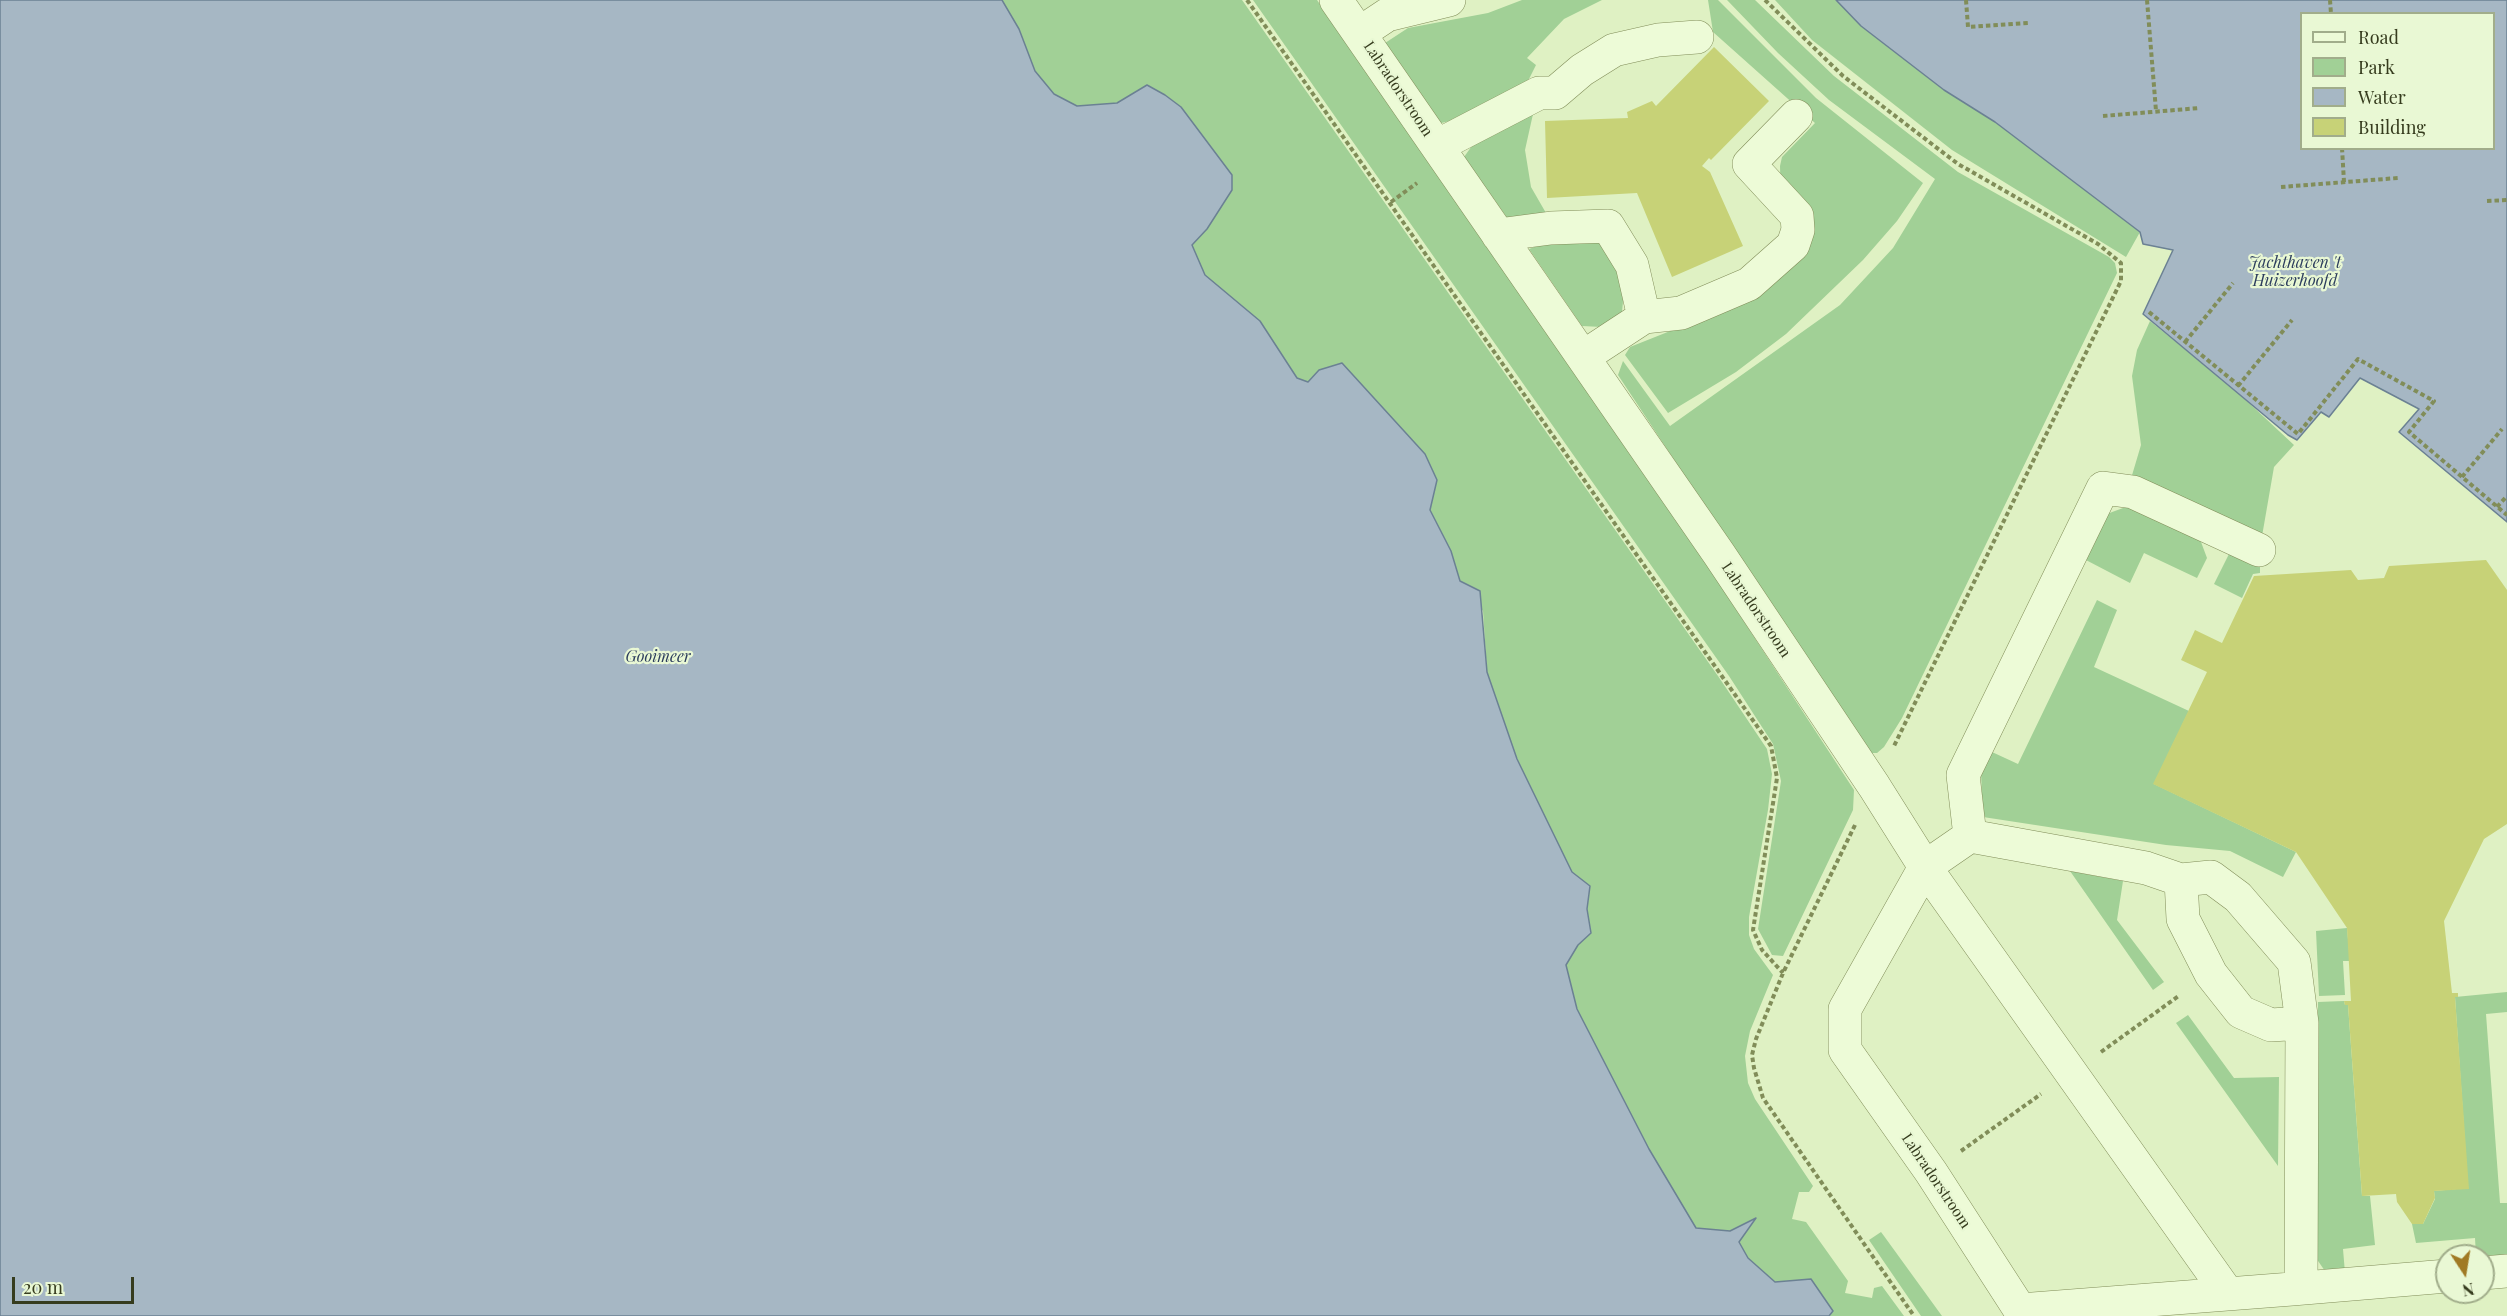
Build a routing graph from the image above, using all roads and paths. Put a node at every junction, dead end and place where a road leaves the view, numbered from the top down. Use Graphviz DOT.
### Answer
graph roads {
  1 [pos="1247,0"];
  2 [pos="1336,0"];
  3 [pos="1449,0"];
  4 [pos="1765,0"];
  5 [pos="1966,0"];
  6 [pos="2147,0"];
  7 [pos="1386,8"];
  8 [pos="2028,23"];
  9 [pos="1360,33"];
  10 [pos="1697,37"];
  11 [pos="2199,108"];
  12 [pos="2156,111"];
  13 [pos="1796,116"];
  14 [pos="2103,116"];
  15 [pos="1437,146"];
  16 [pos="2342,150"];
  17 [pos="2398,178"];
  18 [pos="2344,182"];
  19 [pos="2281,187"];
  20 [pos="2507,200"];
  21 [pos="2487,201"];
  22 [pos="1498,235"];
  23 [pos="2233,284"];
  24 [pos="2149,312"];
  25 [pos="1644,316"];
  26 [pos="2292,320"];
  27 [pos="2185,342"];
  28 [pos="1583,357"];
  29 [pos="2238,386"];
  30 [pos="2502,429"];
  31 [pos="2462,477"];
  32 [pos="2507,496"];
  33 [pos="2498,507"];
  34 [pos="2507,515"];
  35 [pos="2259,550"];
  36 [pos="1874,786"];
  37 [pos="1970,836"];
  38 [pos="1925,867"];
  39 [pos="2181,880"];
  40 [pos="1783,973"];
  41 [pos="2302,1023"];
  42 [pos="2435,1277"];
  43 [pos="2301,1288"];
  44 [pos="2228,1294"];
  1 -- 40 [label="path"];
  2 -- 9 [label="street, Labradorstroom"];
  3 -- 7 [label="street, Labradorstroom"];
  4 -- 36 [label="path"];
  5 -- 8 [label="path"];
  6 -- 12 [label="path"];
  7 -- 9 [label="street, Labradorstroom"];
  9 -- 15 [label="street, Labradorstroom"];
  10 -- 15 [label="street, Labradorstroom"];
  11 -- 12 [label="path"];
  12 -- 14 [label="path"];
  13 -- 25 [label="street"];
  15 -- 22 [label="street, Labradorstroom"];
  16 -- 18 [label="path"];
  17 -- 18 [label="path"];
  18 -- 19 [label="path"];
  20 -- 21 [label="path"];
  22 -- 25 [label="street"];
  22 -- 28 [label="street, Labradorstroom"];
  23 -- 27 [label="path"];
  24 -- 27 [label="path"];
  25 -- 28 [label="street"];
  26 -- 29 [label="path"];
  27 -- 29 [label="path"];
  28 -- 36 [label="street, Labradorstroom"];
  29 -- 31 [label="path"];
  30 -- 31 [label="path"];
  31 -- 33 [label="path"];
  32 -- 33 [label="path"];
  33 -- 34 [label="path"];
  35 -- 37 [label="street"];
  36 -- 38 [label="street, Labradorstroom"];
  37 -- 38 [label="street, Labradorstroom"];
  37 -- 39 [label="street"];
  38 -- 44 [label="street, Labradorstroom"];
  38 -- 44 [label="street, Labradorstroom"];
  39 -- 41 [label="street"];
  39 -- 41 [label="street"];
  41 -- 43 [label="street"];
  42 -- 43 [label="street, Labradorstroom"];
  43 -- 44 [label="street, Labradorstroom"];
}
